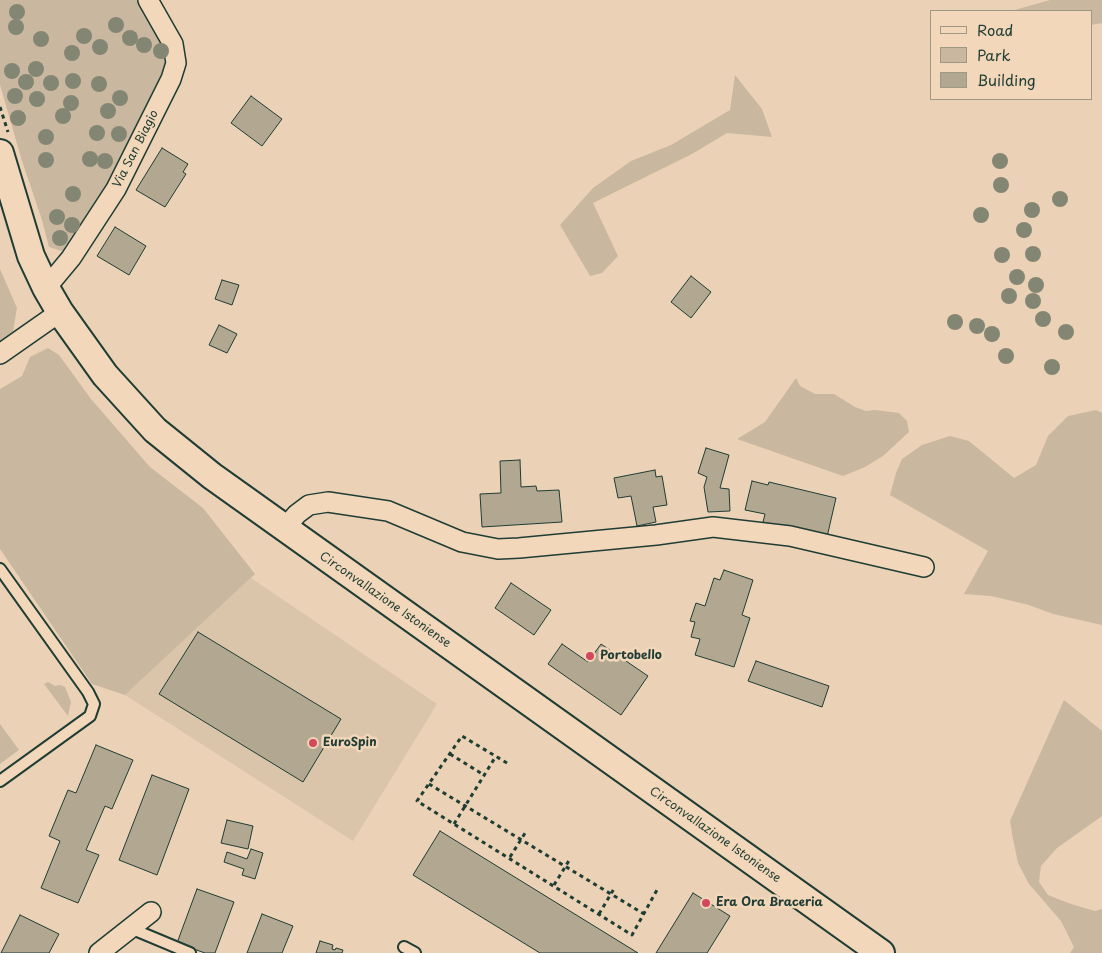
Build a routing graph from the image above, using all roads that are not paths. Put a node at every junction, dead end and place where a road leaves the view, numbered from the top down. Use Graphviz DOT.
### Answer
graph roads {
  1 [pos="148,0"];
  2 [pos="4,144"];
  3 [pos="46,288"];
  4 [pos="60,312"];
  5 [pos="0,354"];
  6 [pos="285,528"];
  7 [pos="924,567"];
  8 [pos="0,569"];
  9 [pos="0,781"];
  10 [pos="151,912"];
  11 [pos="130,928"];
  12 [pos="404,947"];
  13 [pos="99,953"];
  14 [pos="190,953"];
  15 [pos="415,953"];
  16 [pos="881,953"];
  1 -- 3 [label="street, Via San Biagio"];
  2 -- 3 [label="main road, Circonvallazione Istoniense"];
  3 -- 4 [label="main road, Circonvallazione Istoniense"];
  4 -- 5 [label="street"];
  4 -- 6 [label="main road, Circonvallazione Istoniense"];
  6 -- 7 [label="street"];
  6 -- 16 [label="main road, Circonvallazione Istoniense"];
  8 -- 9 [label="lane"];
  10 -- 11 [label="street"];
  11 -- 13 [label="street"];
  11 -- 14 [label="lane"];
  12 -- 15 [label="lane"];
}
